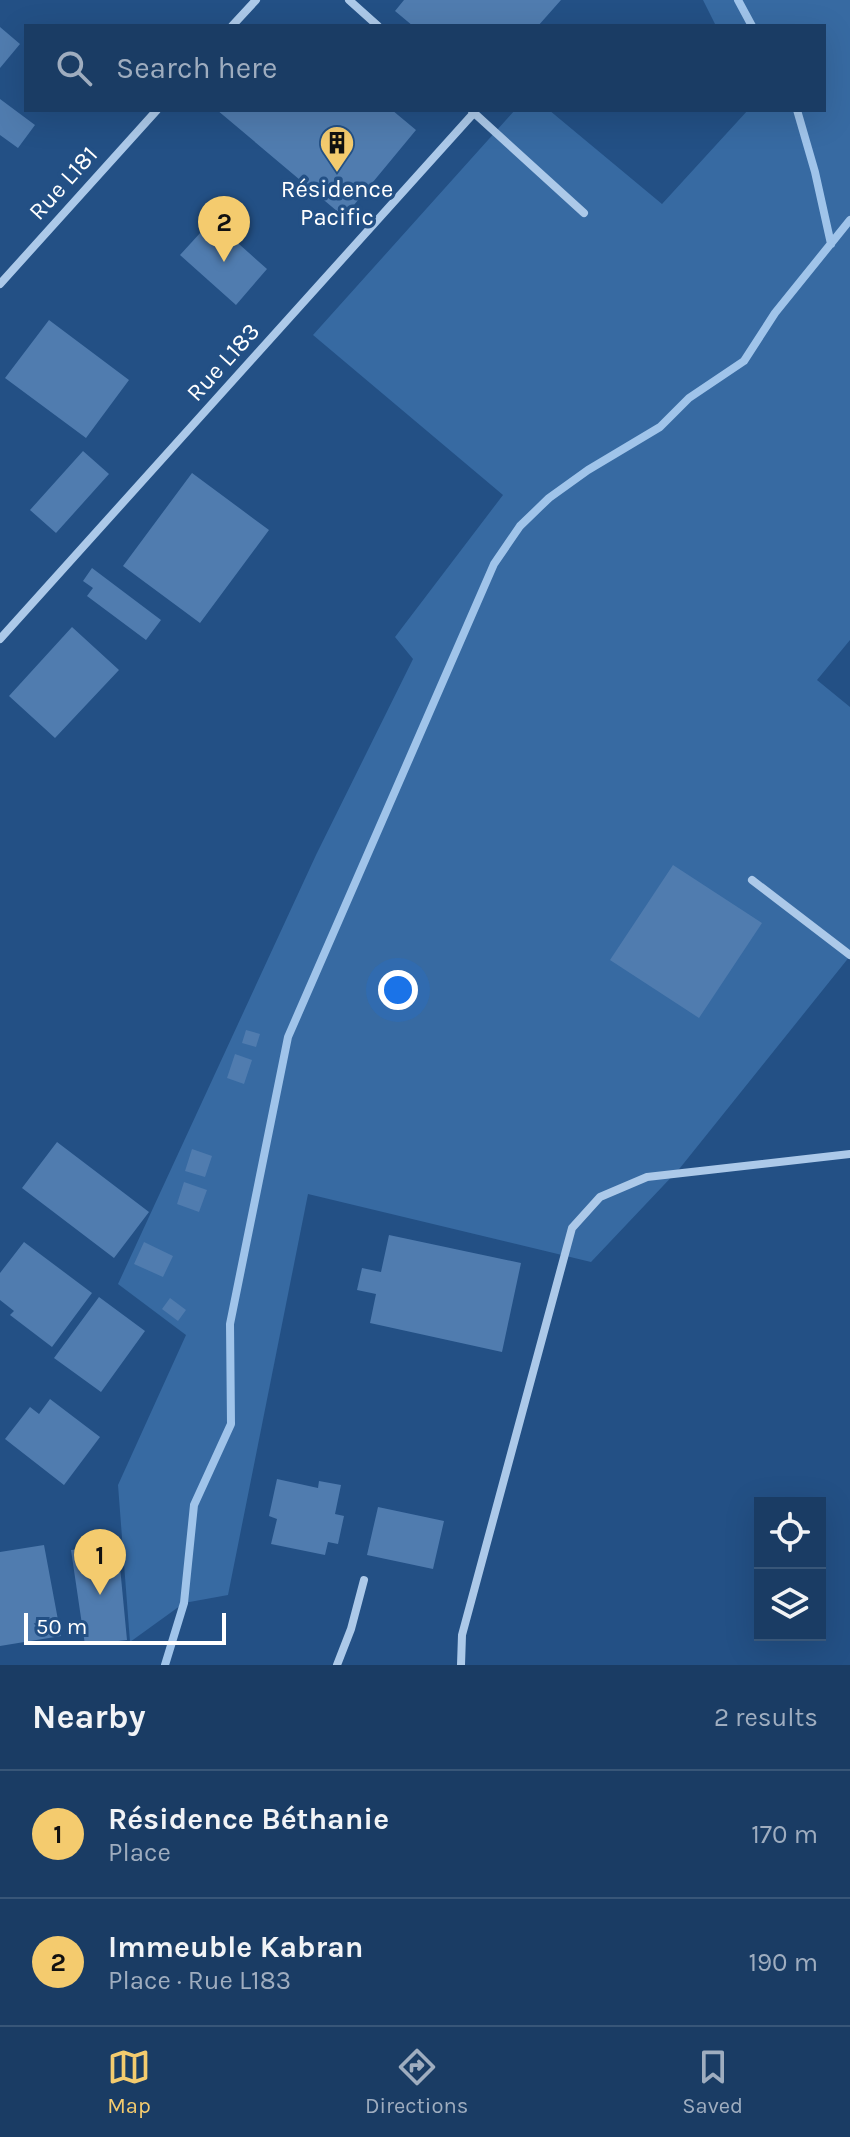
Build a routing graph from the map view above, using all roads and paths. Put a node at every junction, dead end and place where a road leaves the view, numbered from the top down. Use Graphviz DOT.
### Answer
graph roads {
  1 [pos="256,0"];
  2 [pos="349,0"];
  3 [pos="234,24"];
  4 [pos="376,24"];
  5 [pos="155,112"];
  6 [pos="472,112"];
  7 [pos="473,112"];
  8 [pos="584,213"];
  9 [pos="0,284"];
  10 [pos="0,639"];
  11 [pos="752,880"];
  12 [pos="850,955"];
  13 [pos="850,1154"];
  14 [pos="364,1580"];
  15 [pos="337,1665"];
  16 [pos="461,1665"];
  1 -- 3 [label="street"];
  2 -- 4 [label="street"];
  5 -- 9 [label="street, Rue L181"];
  6 -- 10 [label="street, Rue L183"];
  7 -- 8 [label="street"];
  11 -- 12 [label="street"];
  13 -- 16 [label="street"];
  14 -- 15 [label="street"];
}
